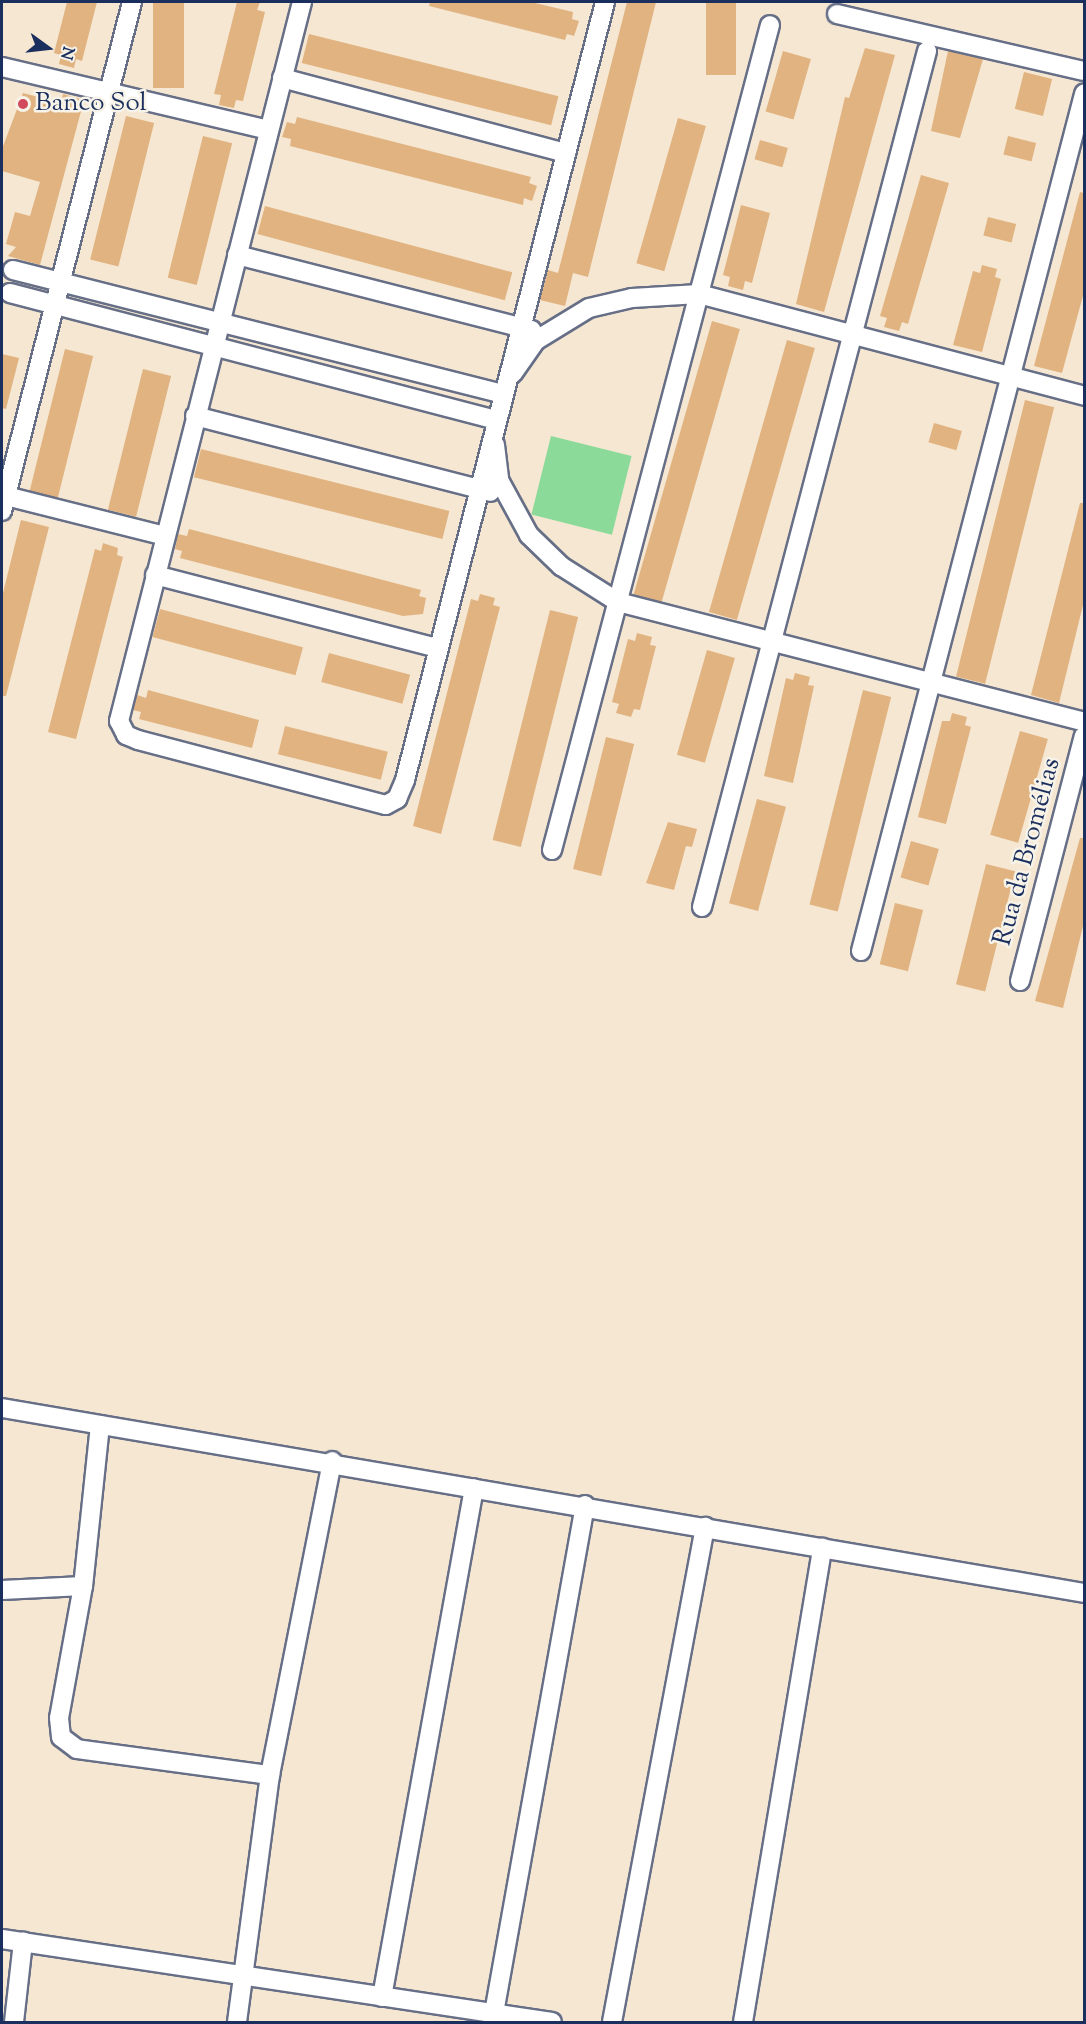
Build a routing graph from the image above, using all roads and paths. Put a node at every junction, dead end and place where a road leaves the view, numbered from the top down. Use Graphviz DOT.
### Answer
graph roads {
  1 [pos="132,2"];
  2 [pos="302,2"];
  3 [pos="605,2"];
  4 [pos="837,14"];
  5 [pos="770,25"];
  6 [pos="927,51"];
  7 [pos="2,67"];
  8 [pos="1084,71"];
  9 [pos="282,78"];
  10 [pos="109,92"];
  11 [pos="1084,94"];
  12 [pos="268,130"];
  13 [pos="566,153"];
  14 [pos="237,255"];
  15 [pos="13,270"];
  16 [pos="60,284"];
  17 [pos="10,293"];
  18 [pos="699,294"];
  19 [pos="55,305"];
  20 [pos="219,323"];
  21 [pos="520,327"];
  22 [pos="545,333"];
  23 [pos="853,333"];
  24 [pos="213,346"];
  25 [pos="1011,376"];
  26 [pos="503,393"];
  27 [pos="1084,396"];
  28 [pos="195,416"];
  29 [pos="496,420"];
  30 [pos="479,489"];
  31 [pos="505,496"];
  32 [pos="3,501"];
  33 [pos="165,536"];
  34 [pos="155,575"];
  35 [pos="618,602"];
  36 [pos="772,641"];
  37 [pos="438,648"];
  38 [pos="931,682"];
  39 [pos="1084,722"];
  40 [pos="1084,736"];
  41 [pos="552,850"];
  42 [pos="702,907"];
  43 [pos="861,951"];
  44 [pos="1020,981"];
  45 [pos="2,1408"];
  46 [pos="100,1425"];
  47 [pos="332,1461"];
  48 [pos="474,1488"];
  49 [pos="585,1505"];
  50 [pos="705,1527"];
  51 [pos="822,1548"];
  52 [pos="83,1586"];
  53 [pos="2,1590"];
  54 [pos="1084,1593"];
  55 [pos="270,1775"];
  56 [pos="2,1939"];
  57 [pos="23,1942"];
  58 [pos="244,1976"];
  59 [pos="381,1997"];
  60 [pos="494,2013"];
  61 [pos="14,2022"];
  62 [pos="237,2022"];
  63 [pos="547,2022"];
  64 [pos="612,2022"];
  65 [pos="743,2022"];
  1 -- 10 [label="street"];
  2 -- 9 [label="street"];
  3 -- 13 [label="street"];
  4 -- 8 [label="street"];
  5 -- 18 [label="street"];
  6 -- 23 [label="street"];
  7 -- 10 [label="street"];
  9 -- 12 [label="street"];
  9 -- 13 [label="street"];
  10 -- 12 [label="street"];
  10 -- 16 [label="street"];
  11 -- 25 [label="street"];
  12 -- 14 [label="street"];
  13 -- 21 [label="street"];
  14 -- 20 [label="street"];
  14 -- 21 [label="street"];
  15 -- 16 [label="street"];
  16 -- 19 [label="street"];
  16 -- 20 [label="street"];
  17 -- 19 [label="street"];
  18 -- 22 [label="street"];
  18 -- 23 [label="street"];
  18 -- 35 [label="street"];
  19 -- 24 [label="street"];
  19 -- 32 [label="street"];
  20 -- 24 [label="street"];
  20 -- 26 [label="street"];
  21 -- 22 [label="street"];
  21 -- 26 [label="street"];
  22 -- 26 [label="street"];
  23 -- 25 [label="street"];
  23 -- 36 [label="street"];
  24 -- 28 [label="street"];
  24 -- 29 [label="street"];
  25 -- 27 [label="street"];
  25 -- 38 [label="street"];
  26 -- 29 [label="street"];
  28 -- 30 [label="street"];
  28 -- 33 [label="street"];
  29 -- 30 [label="street"];
  29 -- 31 [label="street"];
  30 -- 31 [label="street"];
  30 -- 37 [label="street"];
  31 -- 35 [label="street"];
  32 -- 33 [label="street"];
  33 -- 34 [label="street"];
  34 -- 37 [label="street"];
  34 -- 37 [label="street"];
  35 -- 36 [label="street"];
  35 -- 41 [label="street"];
  36 -- 38 [label="street"];
  36 -- 42 [label="street"];
  38 -- 39 [label="street"];
  38 -- 43 [label="street"];
  40 -- 44 [label="street, Rua da Bromélias"];
  45 -- 46 [label="street"];
  46 -- 47 [label="street"];
  46 -- 52 [label="street"];
  47 -- 48 [label="street"];
  47 -- 55 [label="street"];
  48 -- 49 [label="street"];
  48 -- 59 [label="street"];
  49 -- 50 [label="street"];
  49 -- 60 [label="street"];
  50 -- 51 [label="street"];
  50 -- 64 [label="street"];
  51 -- 54 [label="street"];
  51 -- 65 [label="street"];
  52 -- 53 [label="street"];
  52 -- 55 [label="street"];
  55 -- 58 [label="street"];
  56 -- 57 [label="street"];
  57 -- 58 [label="street"];
  57 -- 61 [label="street"];
  58 -- 59 [label="street"];
  58 -- 62 [label="street"];
  59 -- 60 [label="street"];
  60 -- 63 [label="street"];
}
